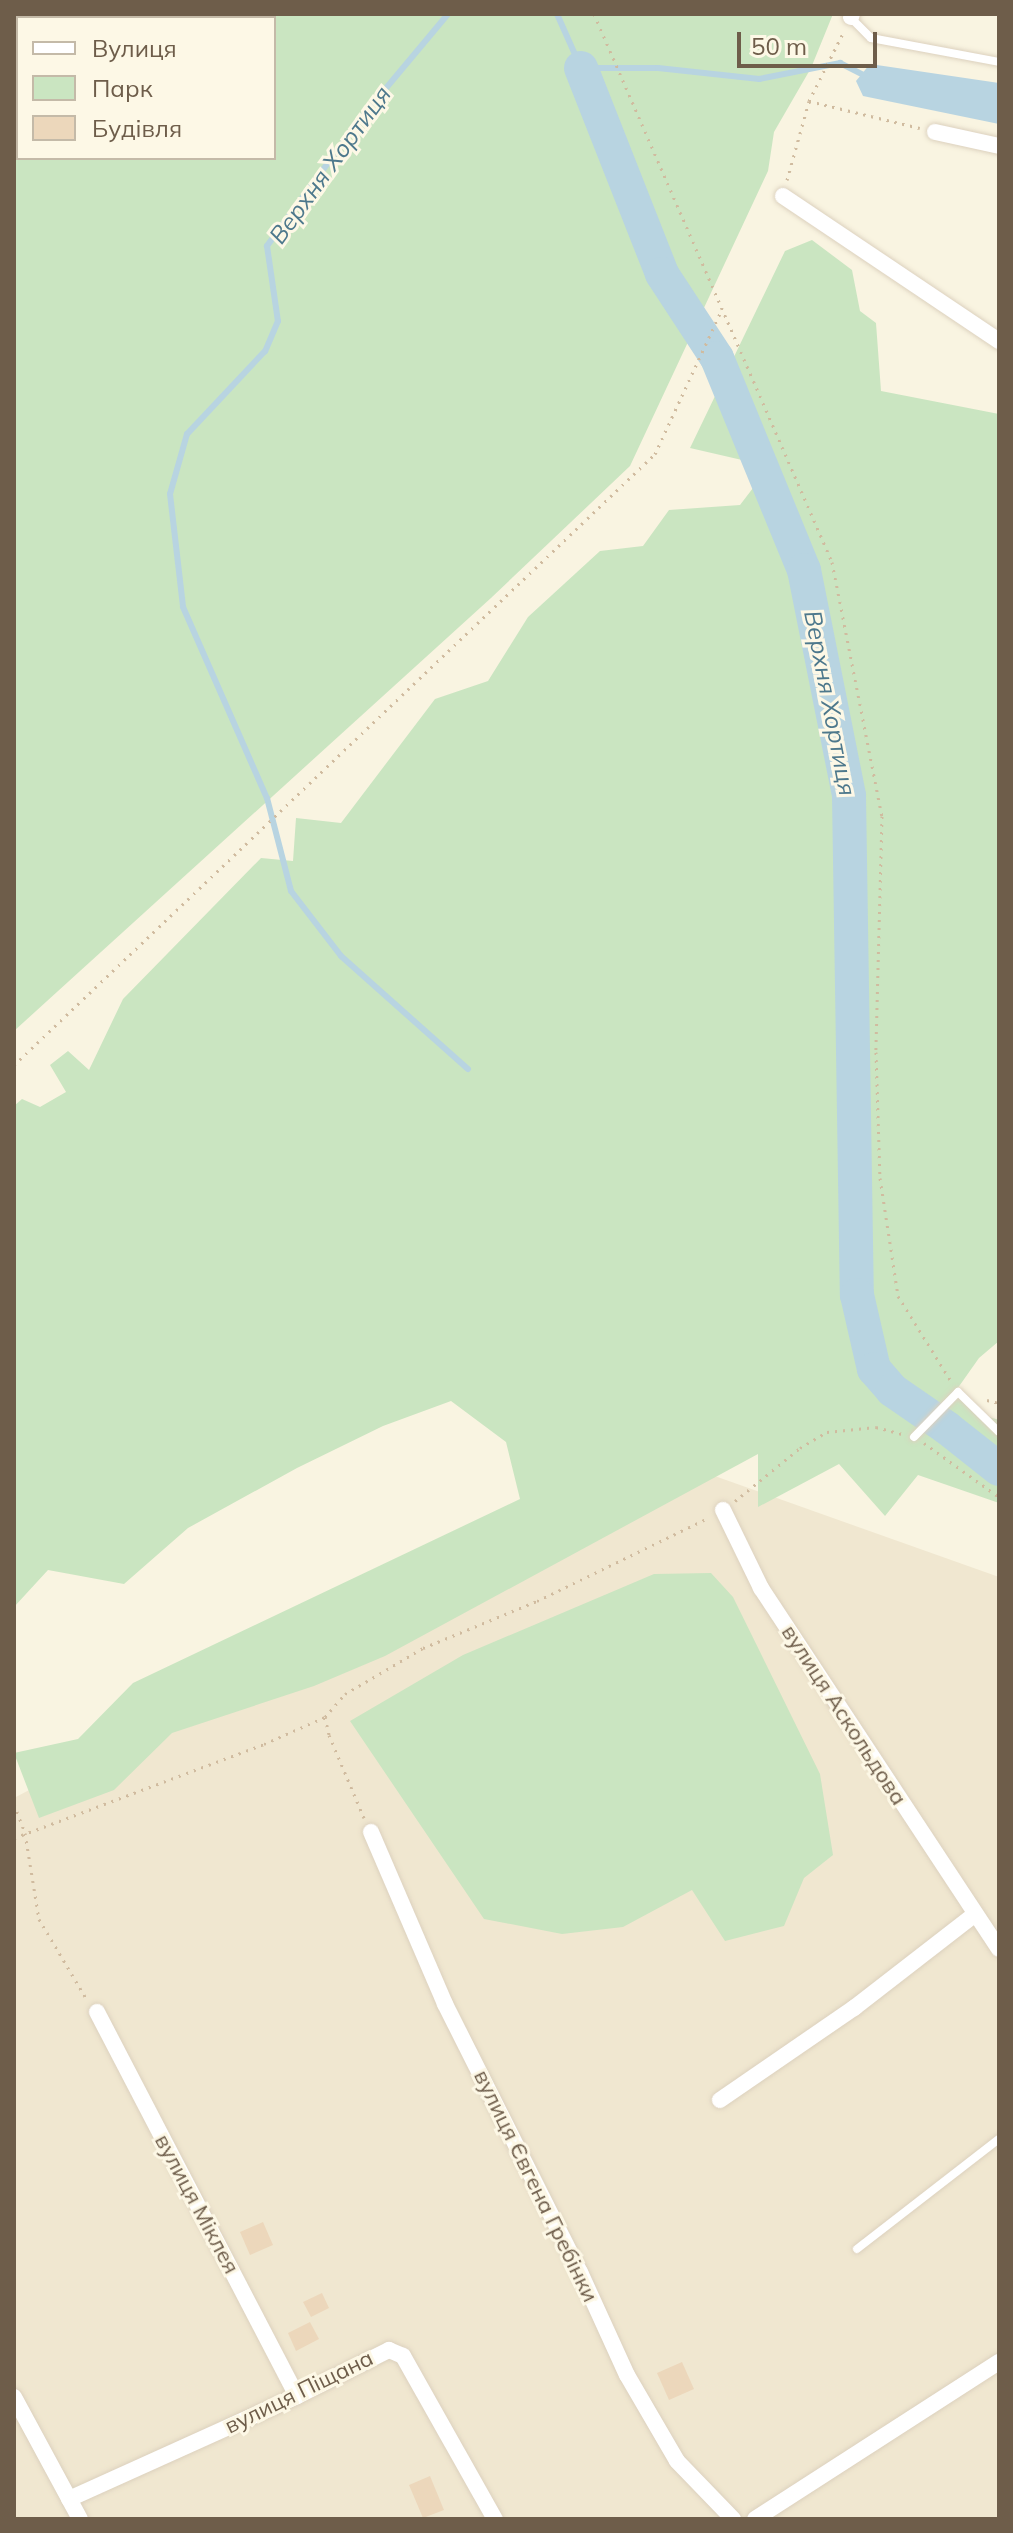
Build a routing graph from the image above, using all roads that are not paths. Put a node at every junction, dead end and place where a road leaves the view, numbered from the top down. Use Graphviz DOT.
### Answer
graph roads {
  1 [pos="851,15"];
  2 [pos="999,62"];
  3 [pos="935,132"];
  4 [pos="999,146"];
  5 [pos="783,196"];
  6 [pos="999,341"];
  7 [pos="999,1432"];
  8 [pos="914,1437"];
  9 [pos="723,1510"];
  10 [pos="371,1832"];
  11 [pos="975,1914"];
  12 [pos="999,1949"];
  13 [pos="97,2012"];
  14 [pos="720,2100"];
  15 [pos="999,2139"];
  16 [pos="857,2249"];
  17 [pos="999,2362"];
  18 [pos="297,2396"];
  19 [pos="14,2397"];
  20 [pos="69,2499"];
  21 [pos="80,2519"];
  22 [pos="495,2519"];
  23 [pos="733,2519"];
  24 [pos="755,2519"];
  1 -- 2 [label="lane"];
  3 -- 4 [label="street"];
  5 -- 6 [label="street"];
  7 -- 8 [label="lane"];
  9 -- 11 [label="street, вулиця Аскольдова"];
  10 -- 23 [label="street, вулиця Євгена Гребінки"];
  11 -- 12 [label="street, вулиця Аскольдова"];
  11 -- 14 [label="street"];
  13 -- 18 [label="street, вулиця Міклея"];
  15 -- 16 [label="lane"];
  17 -- 24 [label="street"];
  18 -- 20 [label="street, вулиця Піщана"];
  18 -- 22 [label="street, вулиця Піщана"];
  19 -- 20 [label="street"];
  20 -- 21 [label="street"];
}
